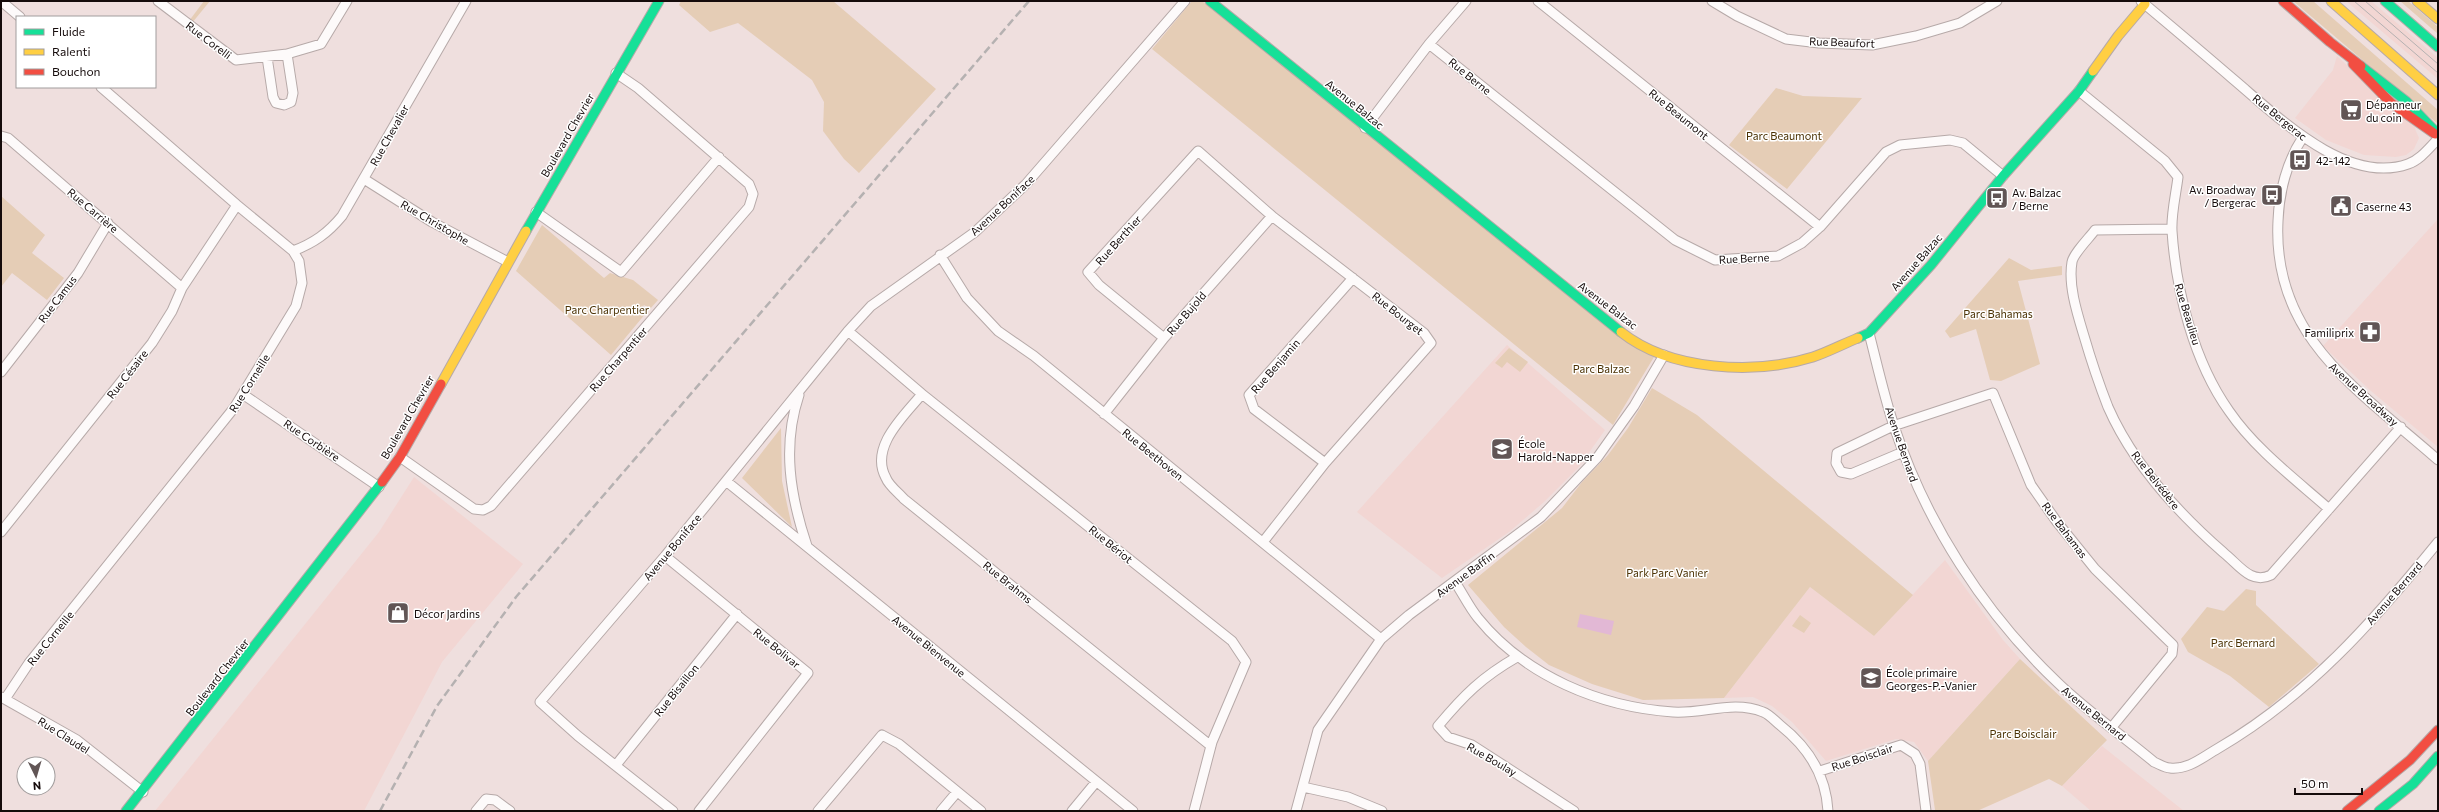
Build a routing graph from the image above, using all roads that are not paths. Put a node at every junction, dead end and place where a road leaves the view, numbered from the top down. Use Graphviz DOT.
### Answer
graph roads {
  1 [pos="1,1"];
  2 [pos="158,1"];
  3 [pos="347,1"];
  4 [pos="466,1"];
  5 [pos="659,1"];
  6 [pos="1186,1"];
  7 [pos="1210,1"];
  8 [pos="1466,1"];
  9 [pos="1538,1"];
  10 [pos="1712,1"];
  11 [pos="1997,1"];
  12 [pos="2283,1"];
  13 [pos="2331,1"];
  14 [pos="2385,1"];
  15 [pos="2417,1"];
  16 [pos="2143,3"];
  17 [pos="19,16"];
  18 [pos="2438,19"];
  19 [pos="1429,44"];
  20 [pos="2438,47"];
  21 [pos="287,54"];
  22 [pos="267,57"];
  23 [pos="616,73"];
  24 [pos="102,88"];
  25 [pos="2079,91"];
  26 [pos="2438,96"];
  27 [pos="1365,128"];
  28 [pos="2438,135"];
  29 [pos="1,136"];
  30 [pos="2303,137"];
  31 [pos="2438,139"];
  32 [pos="1198,151"];
  33 [pos="719,157"];
  34 [pos="2003,176"];
  35 [pos="364,179"];
  36 [pos="237,205"];
  37 [pos="536,212"];
  38 [pos="1272,216"];
  39 [pos="108,223"];
  40 [pos="1820,227"];
  41 [pos="2172,230"];
  42 [pos="293,251"];
  43 [pos="940,255"];
  44 [pos="508,262"];
  45 [pos="1353,278"];
  46 [pos="182,288"];
  47 [pos="848,331"];
  48 [pos="1869,333"];
  49 [pos="1164,338"];
  50 [pos="1664,354"];
  51 [pos="1,372"];
  52 [pos="801,390"];
  53 [pos="922,394"];
  54 [pos="244,395"];
  55 [pos="1104,414"];
  56 [pos="1893,426"];
  57 [pos="2401,427"];
  58 [pos="1904,452"];
  59 [pos="400,457"];
  60 [pos="2438,460"];
  61 [pos="1325,463"];
  62 [pos="726,481"];
  63 [pos="380,487"];
  64 [pos="2329,509"];
  65 [pos="1,532"];
  66 [pos="1263,542"];
  67 [pos="2438,542"];
  68 [pos="807,546"];
  69 [pos="666,556"];
  70 [pos="1455,582"];
  71 [pos="737,614"];
  72 [pos="1381,640"];
  73 [pos="1517,657"];
  74 [pos="3,698"];
  75 [pos="2112,727"];
  76 [pos="2438,730"];
  77 [pos="1211,746"];
  78 [pos="2438,756"];
  79 [pos="616,765"];
  80 [pos="1820,771"];
  81 [pos="1096,782"];
  82 [pos="1303,787"];
  83 [pos="143,792"];
  84 [pos="957,792"];
  85 [pos="126,811"];
  86 [pos="476,811"];
  87 [pos="510,811"];
  88 [pos="673,811"];
  89 [pos="699,811"];
  90 [pos="818,811"];
  91 [pos="941,811"];
  92 [pos="980,811"];
  93 [pos="1072,811"];
  94 [pos="1133,811"];
  95 [pos="1194,811"];
  96 [pos="1296,811"];
  97 [pos="1382,811"];
  98 [pos="1574,811"];
  99 [pos="1828,811"];
  100 [pos="1926,811"];
  101 [pos="2347,811"];
  102 [pos="2379,811"];
  1 -- 17 [label="street"];
  2 -- 22 [label="street, Rue Corelli"];
  3 -- 21 [label="street, Rue Corelli"];
  4 -- 35 [label="street, Rue Chevalier"];
  5 -- 23 [label="main road, Boulevard Chevrier"];
  6 -- 43 [label="street, Avenue Boniface"];
  7 -- 27 [label="main road, Avenue Balzac"];
  8 -- 19 [label="street"];
  9 -- 40 [label="street, Rue Beaumont"];
  10 -- 11 [label="street, Rue Beaufort"];
  12 -- 28 [label="main road"];
  13 -- 26 [label="main road"];
  14 -- 20 [label="main road"];
  15 -- 18 [label="main road"];
  16 -- 25 [label="main road, Avenue Balzac"];
  16 -- 30 [label="street, Rue Bergerac"];
  19 -- 27 [label="street"];
  19 -- 40 [label="street, Rue Berne"];
  21 -- 22 [label="street, Rue Corelli"];
  21 -- 22 [label="street"];
  23 -- 33 [label="street, Rue Charpentier"];
  23 -- 37 [label="main road, Boulevard Chevrier"];
  24 -- 36 [label="street, Rue Corneille"];
  25 -- 34 [label="main road, Avenue Balzac"];
  25 -- 41 [label="street, Rue Beaulieu"];
  27 -- 50 [label="main road, Avenue Balzac"];
  29 -- 39 [label="street, Rue Carrière"];
  30 -- 31 [label="street, Rue Bergerac"];
  30 -- 57 [label="street, Avenue Broadway"];
  32 -- 38 [label="street, Rue Bourget"];
  32 -- 49 [label="street, Rue Berthier"];
  33 -- 37 [label="street"];
  33 -- 59 [label="street, Rue Charpentier"];
  34 -- 40 [label="street, Rue Berne"];
  34 -- 48 [label="main road, Avenue Balzac"];
  35 -- 42 [label="street, Rue Chevalier"];
  35 -- 44 [label="street, Rue Christophe"];
  36 -- 42 [label="street, Rue Corneille"];
  36 -- 46 [label="street, Rue Césaire"];
  37 -- 44 [label="main road, Boulevard Chevrier"];
  38 -- 45 [label="street, Rue Bourget"];
  38 -- 49 [label="street, Rue Bujold"];
  39 -- 46 [label="street, Rue Carrière"];
  39 -- 51 [label="street, Rue Camus"];
  41 -- 64 [label="street, Rue Beaulieu"];
  41 -- 64 [label="street, Rue Belvédère"];
  42 -- 54 [label="street, Rue Corneille"];
  43 -- 47 [label="street, Avenue Boniface"];
  43 -- 55 [label="street, Rue Beethoven"];
  44 -- 59 [label="main road, Boulevard Chevrier"];
  45 -- 61 [label="street, Rue Benjamin"];
  45 -- 61 [label="street, Rue Bourget"];
  46 -- 65 [label="street, Rue Césaire"];
  47 -- 52 [label="street, Avenue Boniface"];
  47 -- 53 [label="street, Rue Bériot"];
  48 -- 50 [label="main road, Avenue Balzac"];
  48 -- 56 [label="street, Avenue Bernard"];
  49 -- 55 [label="street, Rue Bujold"];
  50 -- 70 [label="street, Avenue Baffin"];
  52 -- 62 [label="street, Avenue Boniface"];
  52 -- 68 [label="street, Avenue Boniface"];
  53 -- 77 [label="street, Rue Bériot"];
  53 -- 77 [label="street, Rue Brahms"];
  54 -- 63 [label="street, Rue Corbière"];
  54 -- 74 [label="street, Rue Corneille"];
  55 -- 66 [label="street, Rue Beethoven"];
  56 -- 58 [label="street, Avenue Bernard"];
  56 -- 58 [label="street"];
  56 -- 75 [label="street, Rue Bahamas"];
  57 -- 60 [label="street, Avenue Broadway"];
  57 -- 64 [label="street, Rue Belvédère"];
  58 -- 75 [label="street, Avenue Bernard"];
  59 -- 63 [label="main road, Boulevard Chevrier"];
  61 -- 66 [label="street, Rue Bourget"];
  62 -- 68 [label="street, Avenue Bienvenue"];
  62 -- 69 [label="street, Avenue Boniface"];
  63 -- 83 [label="main road, Boulevard Chevrier"];
  66 -- 72 [label="street, Rue Beethoven"];
  67 -- 75 [label="street, Avenue Bernard"];
  68 -- 81 [label="street, Avenue Bienvenue"];
  69 -- 71 [label="street, Rue Bolivar"];
  69 -- 79 [label="street, Avenue Boniface"];
  70 -- 72 [label="street, Avenue Baffin"];
  70 -- 73 [label="street"];
  71 -- 79 [label="street, Rue Bisaillon"];
  71 -- 89 [label="street, Rue Bolivar"];
  72 -- 82 [label="street, Avenue Baffin"];
  73 -- 80 [label="street"];
  73 -- 98 [label="street, Rue Boulay"];
  74 -- 83 [label="street, Rue Claudel"];
  76 -- 101 [label="main road"];
  77 -- 95 [label="street, Rue Bériot"];
  78 -- 102 [label="main road"];
  79 -- 88 [label="street"];
  80 -- 99 [label="street"];
  80 -- 100 [label="street, Rue Boisclair"];
  81 -- 93 [label="street"];
  81 -- 94 [label="street, Avenue Bienvenue"];
  82 -- 96 [label="street, Avenue Baffin"];
  82 -- 97 [label="street"];
  83 -- 85 [label="main road, Boulevard Chevrier"];
  84 -- 90 [label="street"];
  84 -- 91 [label="street"];
  84 -- 92 [label="street"];
  86 -- 87 [label="street"];
}
